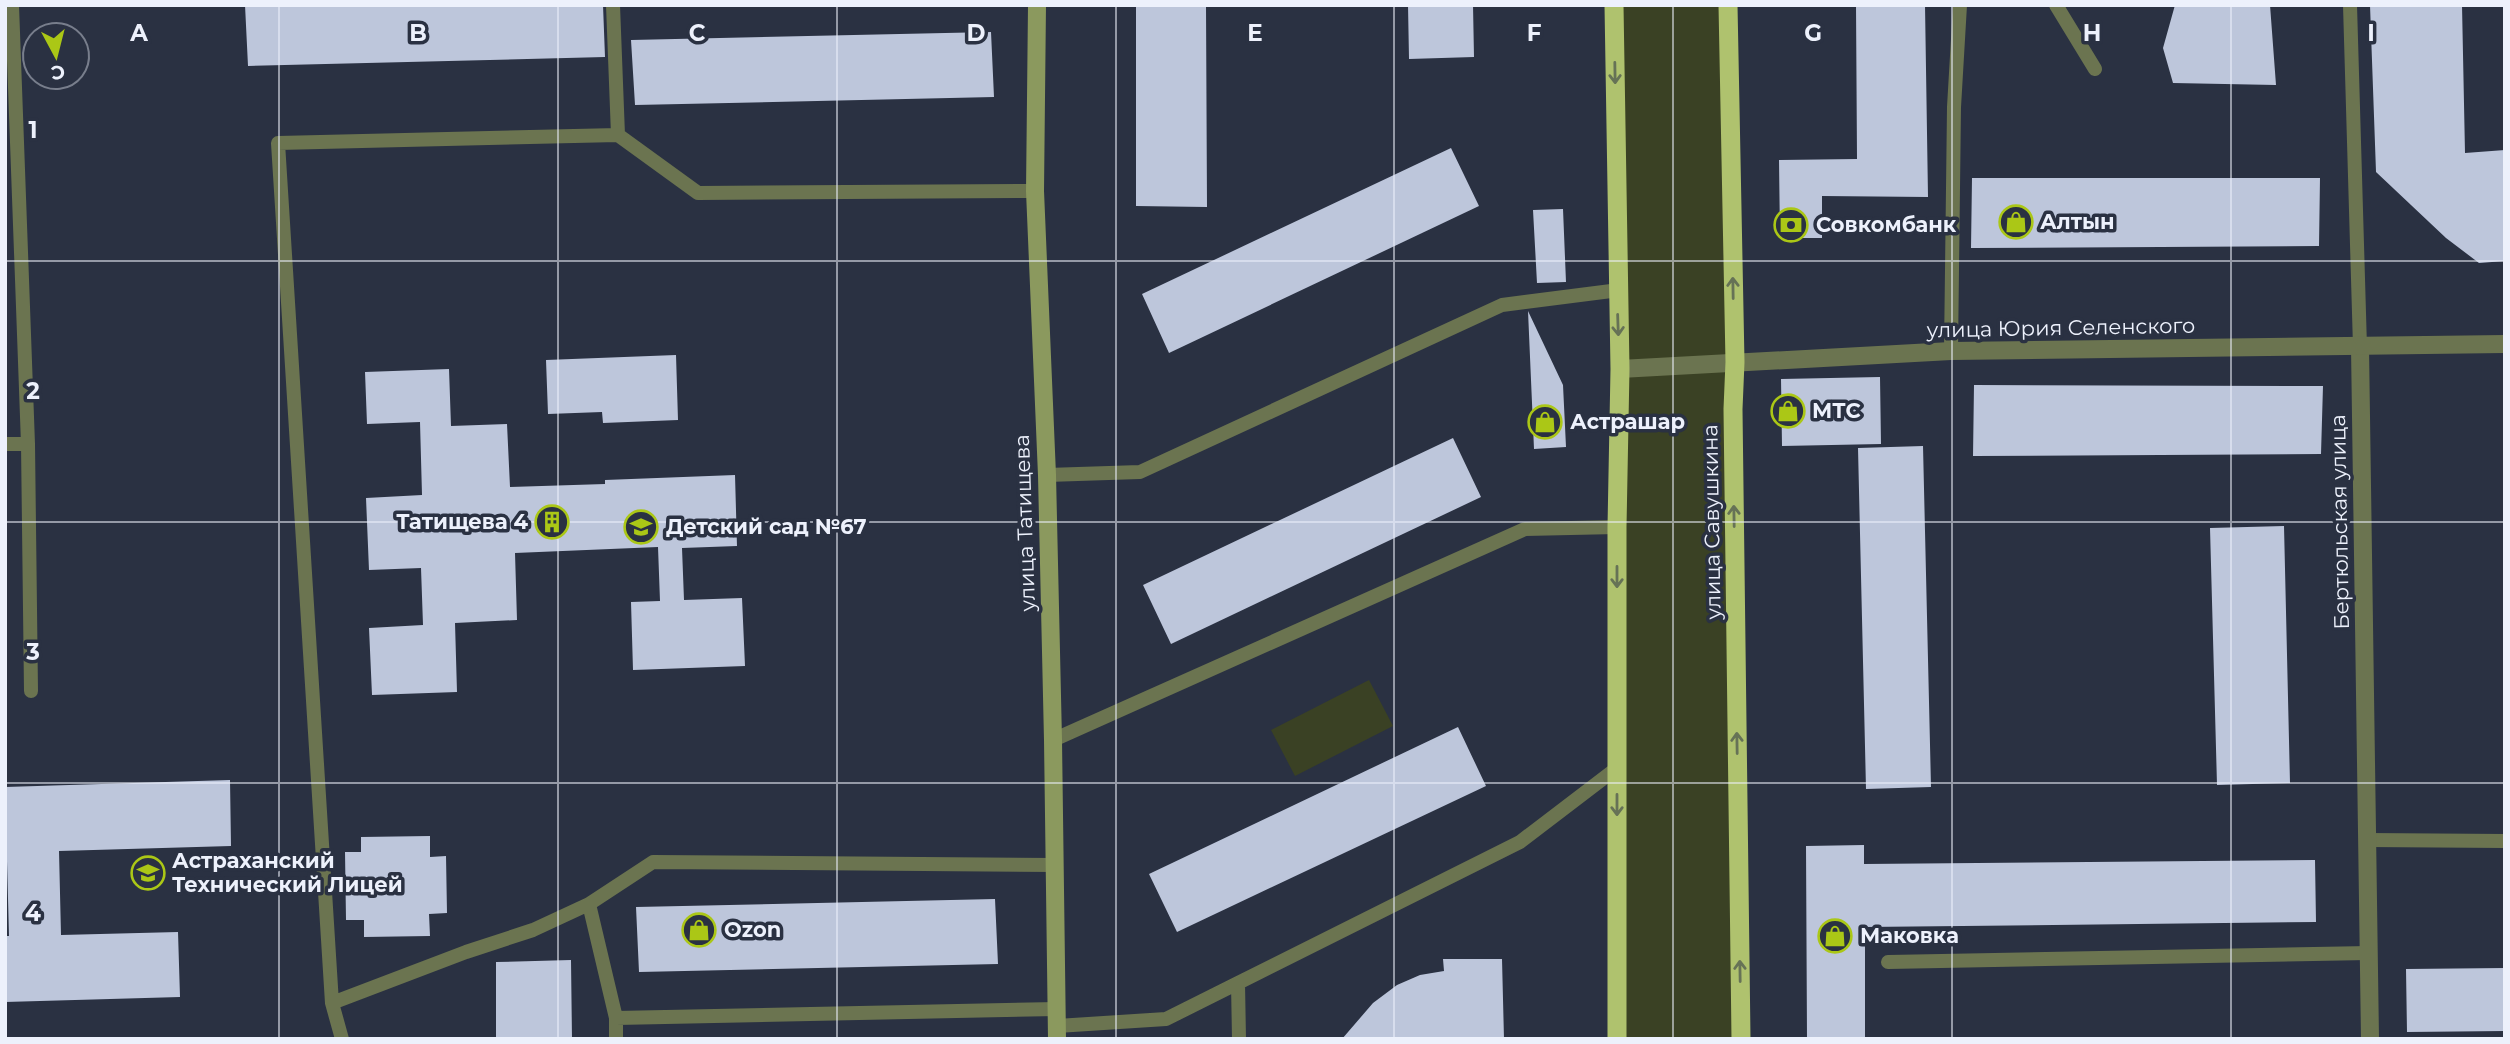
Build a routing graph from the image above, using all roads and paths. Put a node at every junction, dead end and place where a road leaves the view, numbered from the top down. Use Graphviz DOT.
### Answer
graph roads {
  1 [pos="12,5"];
  2 [pos="613,5"];
  3 [pos="1037,5"];
  4 [pos="1614,5"];
  5 [pos="1728,5"];
  6 [pos="1960,5"];
  7 [pos="2056,5"];
  8 [pos="2350,5"];
  9 [pos="2095,69"];
  10 [pos="618,135"];
  11 [pos="1035,191"];
  12 [pos="1619,290"];
  13 [pos="2505,344"];
  14 [pos="2360,346"];
  15 [pos="1951,351"];
  16 [pos="1735,362"];
  17 [pos="1619,369"];
  18 [pos="5,444"];
  19 [pos="28,444"];
  20 [pos="1047,475"];
  21 [pos="1616,527"];
  22 [pos="31,691"];
  23 [pos="1054,740"];
  24 [pos="1617,768"];
  25 [pos="2367,840"];
  26 [pos="2505,841"];
  27 [pos="1055,865"];
  28 [pos="589,904"];
  29 [pos="2369,953"];
  30 [pos="1888,962"];
  31 [pos="1238,983"];
  32 [pos="332,1003"];
  33 [pos="616,1018"];
  34 [pos="1057,1025"];
  35 [pos="342,1039"];
  36 [pos="616,1039"];
  37 [pos="1240,1039"];
  38 [pos="1617,1039"];
  39 [pos="1741,1039"];
  40 [pos="2370,1039"];
  1 -- 19 [label="lane"];
  2 -- 10 [label="lane"];
  3 -- 11 [label="main road, улица Татищева"];
  4 -- 12 [label="highway, one-way"];
  16 -- 5 [label="highway, улица Савушкина, one-way"];
  6 -- 15 [label="lane"];
  7 -- 9 [label="lane"];
  8 -- 14 [label="lane, Бертюльская улица"];
  10 -- 11 [label="lane"];
  10 -- 32 [label="lane"];
  11 -- 20 [label="main road, улица Татищева"];
  12 -- 17 [label="highway, one-way"];
  12 -- 20 [label="lane"];
  13 -- 14 [label="street, улица Юрия Селенского"];
  14 -- 15 [label="street, улица Юрия Селенского"];
  14 -- 25 [label="street, Бертюльская улица"];
  15 -- 16 [label="street, улица Юрия Селенского"];
  16 -- 17 [label="street, улица Юрия Селенского"];
  39 -- 16 [label="highway, улица Савушкина, one-way"];
  17 -- 21 [label="highway"];
  18 -- 19 [label="lane"];
  19 -- 22 [label="lane"];
  20 -- 23 [label="main road, улица Татищева"];
  21 -- 23 [label="lane"];
  21 -- 24 [label="highway, one-way"];
  23 -- 27 [label="main road, улица Татищева"];
  24 -- 31 [label="lane"];
  24 -- 38 [label="highway, one-way"];
  25 -- 26 [label="lane"];
  25 -- 29 [label="street, Бертюльская улица"];
  27 -- 28 [label="lane"];
  27 -- 34 [label="main road, улица Татищева"];
  28 -- 32 [label="lane"];
  28 -- 33 [label="lane"];
  29 -- 30 [label="lane"];
  29 -- 40 [label="street, Бертюльская улица"];
  31 -- 34 [label="lane"];
  31 -- 37 [label="lane"];
  32 -- 35 [label="lane"];
  33 -- 34 [label="lane"];
  33 -- 36 [label="lane"];
}
